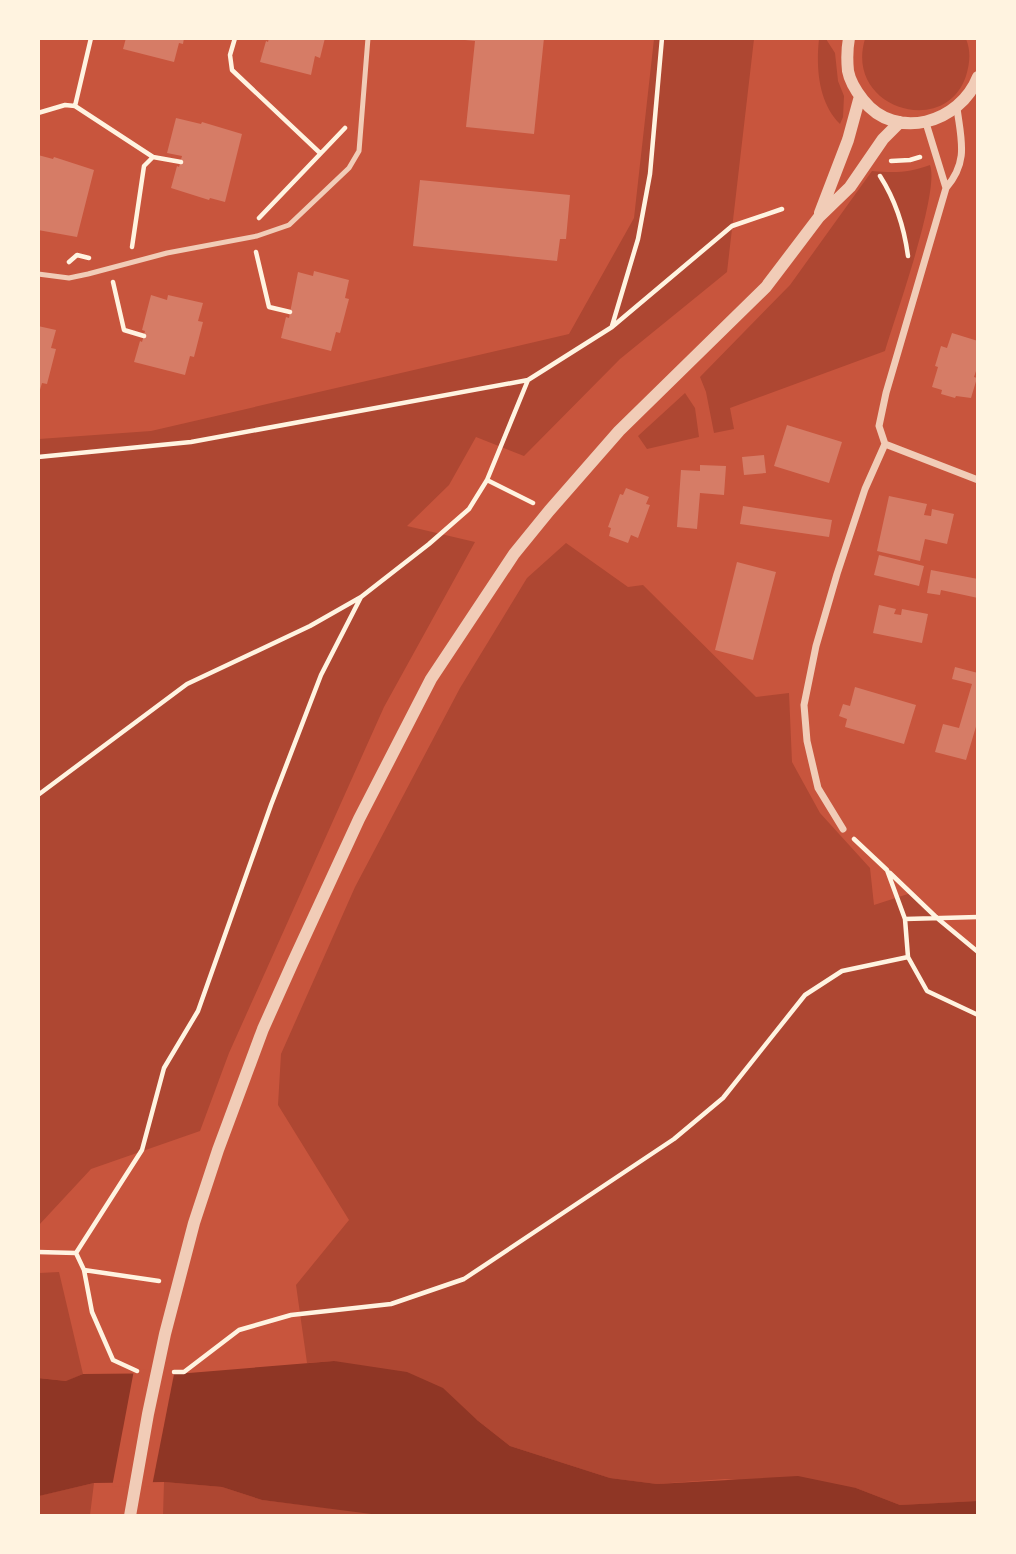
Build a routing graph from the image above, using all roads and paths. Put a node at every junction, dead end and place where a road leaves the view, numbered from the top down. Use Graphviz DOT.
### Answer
graph roads {
  1 [pos="91,38"];
  2 [pos="235,38"];
  3 [pos="368,38"];
  4 [pos="662,38"];
  5 [pos="839,38"];
  6 [pos="848,44"];
  7 [pos="978,77"];
  8 [pos="860,96"];
  9 [pos="75,106"];
  10 [pos="957,108"];
  11 [pos="38,113"];
  12 [pos="900,122"];
  13 [pos="926,122"];
  14 [pos="348,125"];
  15 [pos="937,152"];
  16 [pos="320,153"];
  17 [pos="153,157"];
  18 [pos="875,157"];
  19 [pos="181,162"];
  20 [pos="946,188"];
  21 [pos="782,209"];
  22 [pos="818,217"];
  23 [pos="254,223"];
  24 [pos="255,247"];
  25 [pos="143,249"];
  26 [pos="96,260"];
  27 [pos="65,265"];
  28 [pos="909,265"];
  29 [pos="38,274"];
  30 [pos="113,281"];
  31 [pos="290,312"];
  32 [pos="612,327"];
  33 [pos="144,336"];
  34 [pos="528,380"];
  35 [pos="885,444"];
  36 [pos="38,457"];
  37 [pos="487,480"];
  38 [pos="978,480"];
  39 [pos="549,511"];
  40 [pos="361,597"];
  41 [pos="38,796"];
  42 [pos="843,829"];
  43 [pos="887,870"];
  44 [pos="978,917"];
  45 [pos="937,918"];
  46 [pos="905,919"];
  47 [pos="978,952"];
  48 [pos="908,957"];
  49 [pos="978,1016"];
  50 [pos="38,1252"];
  51 [pos="76,1253"];
  52 [pos="163,1282"];
  53 [pos="239,1330"];
  54 [pos="130,1516"];
  1 -- 9 [label="path"];
  2 -- 16 [label="path"];
  3 -- 29 [label="lane"];
  4 -- 32 [label="path"];
  5 -- 6 [label="street"];
  6 -- 8 [label="street"];
  7 -- 10 [label="street"];
  8 -- 12 [label="street"];
  8 -- 22 [label="street"];
  9 -- 11 [label="path"];
  9 -- 17 [label="path"];
  10 -- 13 [label="street"];
  10 -- 20 [label="street"];
  12 -- 13 [label="street"];
  12 -- 18 [label="street"];
  13 -- 15 [label="street"];
  14 -- 16 [label="path"];
  15 -- 18 [label="path"];
  15 -- 20 [label="street"];
  16 -- 23 [label="path"];
  17 -- 19 [label="path"];
  17 -- 25 [label="path"];
  18 -- 22 [label="street"];
  18 -- 28 [label="path"];
  20 -- 35 [label="street"];
  21 -- 32 [label="path"];
  22 -- 39 [label="street"];
  24 -- 31 [label="path"];
  26 -- 27 [label="path"];
  30 -- 33 [label="path"];
  32 -- 34 [label="path"];
  34 -- 36 [label="path"];
  34 -- 37 [label="path"];
  35 -- 38 [label="street"];
  35 -- 42 [label="street"];
  37 -- 39 [label="path"];
  37 -- 40 [label="path"];
  39 -- 54 [label="street"];
  40 -- 41 [label="path"];
  40 -- 51 [label="path"];
  42 -- 43 [label="path"];
  43 -- 45 [label="path"];
  43 -- 46 [label="path"];
  44 -- 45 [label="path"];
  45 -- 46 [label="path"];
  45 -- 47 [label="path"];
  46 -- 48 [label="path"];
  48 -- 49 [label="path"];
  48 -- 53 [label="path"];
  50 -- 51 [label="path"];
  51 -- 52 [label="path"];
}
